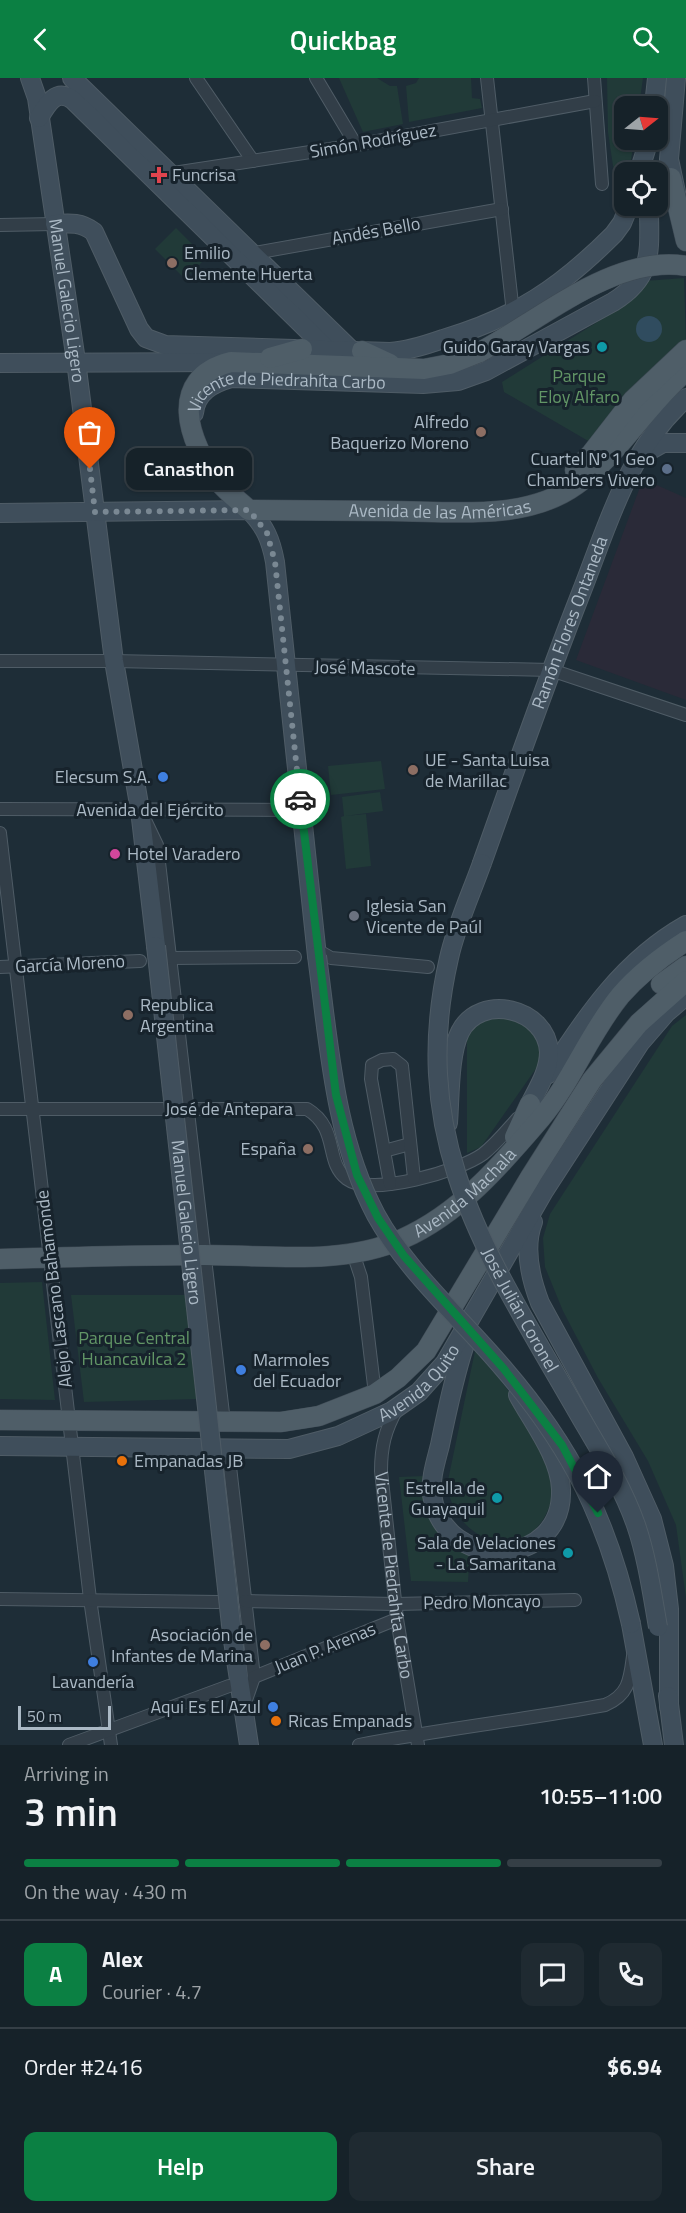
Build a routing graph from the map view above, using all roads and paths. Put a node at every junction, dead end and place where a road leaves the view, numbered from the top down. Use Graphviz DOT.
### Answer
graph roads {
  1 [pos="30,78"];
  2 [pos="72,78"];
  3 [pos="196,78"];
  4 [pos="316,78"];
  5 [pos="487,78"];
  6 [pos="594,78"];
  7 [pos="657,78"];
  8 [pos="676,78"];
  9 [pos="655,96"];
  10 [pos="595,101"];
  11 [pos="39,118"];
  12 [pos="490,120"];
  13 [pos="356,146"];
  14 [pos="253,161"];
  15 [pos="160,176"];
  16 [pos="671,178"];
  17 [pos="602,184"];
  18 [pos="502,209"];
  19 [pos="625,216"];
  20 [pos="648,216"];
  21 [pos="686,217"];
  22 [pos="55,224"];
  23 [pos="0,225"];
  24 [pos="686,241"];
  25 [pos="249,254"];
  26 [pos="686,266"];
  27 [pos="513,313"];
  28 [pos="302,349"];
  29 [pos="328,350"];
  30 [pos="686,350"];
  31 [pos="357,351"];
  32 [pos="76,361"];
  33 [pos="0,363"];
  34 [pos="241,363"];
  35 [pos="397,368"];
  36 [pos="686,371"];
  37 [pos="686,398"];
  38 [pos="197,441"];
  39 [pos="686,443"];
  40 [pos="633,464"];
  41 [pos="249,510"];
  42 [pos="486,511"];
  43 [pos="95,512"];
  44 [pos="0,513"];
  45 [pos="114,661"];
  46 [pos="0,662"];
  47 [pos="284,666"];
  48 [pos="551,670"];
  49 [pos="686,715"];
  50 [pos="0,809"];
  51 [pos="140,810"];
  52 [pos="301,810"];
  53 [pos="0,833"];
  54 [pos="482,863"];
  55 [pos="686,925"];
  56 [pos="686,941"];
  57 [pos="317,953"];
  58 [pos="295,957"];
  59 [pos="171,958"];
  60 [pos="140,961"];
  61 [pos="428,966"];
  62 [pos="686,966"];
  63 [pos="0,967"];
  64 [pos="16,968"];
  65 [pos="686,981"];
  66 [pos="686,996"];
  67 [pos="592,1080"];
  68 [pos="530,1104"];
  69 [pos="186,1108"];
  70 [pos="0,1109"];
  71 [pos="33,1110"];
  72 [pos="446,1143"];
  73 [pos="410,1144"];
  74 [pos="384,1151"];
  75 [pos="507,1155"];
  76 [pos="414,1178"];
  77 [pos="390,1184"];
  78 [pos="544,1191"];
  79 [pos="353,1253"];
  80 [pos="203,1255"];
  81 [pos="50,1257"];
  82 [pos="0,1259"];
  83 [pos="475,1314"];
  84 [pos="504,1369"];
  85 [pos="375,1394"];
  86 [pos="398,1408"];
  87 [pos="0,1420"];
  88 [pos="69,1420"];
  89 [pos="224,1422"];
  90 [pos="0,1446"];
  91 [pos="72,1447"];
  92 [pos="228,1449"];
  93 [pos="0,1599"];
  94 [pos="90,1599"];
  95 [pos="575,1600"];
  96 [pos="245,1601"];
  97 [pos="218,1602"];
  98 [pos="395,1604"];
  99 [pos="397,1619"];
  100 [pos="635,1642"];
  101 [pos="254,1677"];
  102 [pos="229,1686"];
  103 [pos="244,1704"];
  104 [pos="669,1707"];
  105 [pos="108,1730"];
  106 [pos="417,1739"];
  107 [pos="69,1745"];
  108 [pos="111,1745"];
  109 [pos="249,1745"];
  110 [pos="359,1745"];
  111 [pos="653,1745"];
  112 [pos="674,1745"];
  1 -- 11 [label="main road, Manuel Galecio Ligero"];
  2 -- 15 [label="main road"];
  3 -- 14 [label="street"];
  4 -- 13 [label="street"];
  5 -- 12 [label="street"];
  6 -- 10 [label="street"];
  7 -- 9 [label="main road"];
  8 -- 16 [label="main road"];
  10 -- 12 [label="street, Simón Rodríguez"];
  10 -- 17 [label="street"];
  11 -- 15 [label="main road"];
  11 -- 22 [label="main road, Manuel Galecio Ligero"];
  12 -- 13 [label="street, Simón Rodríguez"];
  12 -- 18 [label="street"];
  13 -- 14 [label="street, Simón Rodríguez"];
  14 -- 15 [label="street, Simón Rodríguez"];
  15 -- 25 [label="main road"];
  15 -- 29 [label="main road"];
  16 -- 21 [label="main road"];
  16 -- 24 [label="main road"];
  18 -- 25 [label="street, Andés Bello"];
  18 -- 27 [label="street"];
  19 -- 27 [label="main road"];
  20 -- 38 [label="main road, Vicente de Piedrahíta Carbo"];
  22 -- 23 [label="street"];
  22 -- 28 [label="main road"];
  22 -- 32 [label="main road, Manuel Galecio Ligero"];
  25 -- 31 [label="main road"];
  26 -- 35 [label="main road, bridge"];
  27 -- 31 [label="main road"];
  28 -- 29 [label="main road"];
  28 -- 34 [label="main road"];
  29 -- 31 [label="main road"];
  30 -- 42 [label="main road"];
  31 -- 35 [label="main road"];
  32 -- 33 [label="main road"];
  32 -- 34 [label="main road"];
  32 -- 43 [label="main road, Manuel Galecio Ligero"];
  34 -- 35 [label="main road"];
  34 -- 38 [label="main road"];
  36 -- 42 [label="main road, Avenida de las Américas"];
  37 -- 40 [label="main road, Ramón Flores Ontaneda"];
  38 -- 41 [label="main road, Vicente de Piedrahíta Carbo"];
  39 -- 40 [label="main road"];
  40 -- 48 [label="main road, Ramón Flores Ontaneda"];
  41 -- 42 [label="main road, Avenida de las Américas"];
  41 -- 43 [label="main road"];
  41 -- 47 [label="main road, Vicente de Piedrahíta Carbo"];
  43 -- 44 [label="main road"];
  43 -- 45 [label="main road, Manuel Galecio Ligero"];
  45 -- 46 [label="street, José Mascote"];
  45 -- 47 [label="street, José Mascote"];
  45 -- 51 [label="main road, Manuel Galecio Ligero"];
  47 -- 48 [label="street, José Mascote"];
  47 -- 52 [label="main road, Vicente de Piedrahíta Carbo"];
  48 -- 49 [label="street, José Mascote"];
  48 -- 54 [label="main road, Ramón Flores Ontaneda"];
  50 -- 51 [label="street, Avenida del Ejército"];
  51 -- 52 [label="street, Avenida del Ejército"];
  51 -- 59 [label="street, Manuel Galecio Ligero"];
  51 -- 103 [label="main road, Manuel Galecio Ligero, bridge"];
  52 -- 57 [label="main road, Vicente de Piedrahíta Carbo"];
  53 -- 64 [label="street, Alejo Lascano Bahamonde"];
  54 -- 72 [label="main road, José Julián Coronel, bridge"];
  55 -- 68 [label="main road"];
  56 -- 75 [label="main road, Avenida Machala"];
  57 -- 61 [label="street"];
  57 -- 84 [label="main road, bridge"];
  58 -- 59 [label="street"];
  59 -- 69 [label="street, Manuel Galecio Ligero"];
  60 -- 64 [label="street, García Moreno"];
  62 -- 67 [label="main road"];
  63 -- 64 [label="street, García Moreno"];
  64 -- 71 [label="street, Alejo Lascano Bahamonde"];
  65 -- 67 [label="main road, Avenida Quito"];
  66 -- 78 [label="main road, Avenida Quito"];
  67 -- 85 [label="main road, Avenida Quito"];
  68 -- 72 [label="main road, bridge"];
  68 -- 75 [label="main road"];
  68 -- 76 [label="street, José de Antepara"];
  69 -- 71 [label="street, José de Antepara"];
  69 -- 77 [label="street, José de Antepara"];
  69 -- 80 [label="street, Manuel Galecio Ligero"];
  70 -- 71 [label="street, José de Antepara"];
  71 -- 81 [label="street, Alejo Lascano Bahamonde"];
  72 -- 104 [label="main road, José Julián Coronel, bridge"];
  73 -- 74 [label="street"];
  73 -- 74 [label="street"];
  73 -- 76 [label="street"];
  74 -- 77 [label="street"];
  75 -- 79 [label="main road, Avenida Machala"];
  76 -- 77 [label="street, José de Antepara"];
  78 -- 83 [label="main road, Avenida Quito"];
  78 -- 104 [label="main road"];
  79 -- 80 [label="main road, Avenida Machala"];
  79 -- 85 [label="street"];
  80 -- 81 [label="main road, Avenida Machala"];
  80 -- 89 [label="street, Manuel Galecio Ligero"];
  81 -- 82 [label="main road, Avenida Machala"];
  81 -- 88 [label="street, Alejo Lascano Bahamonde"];
  83 -- 84 [label="main road, bridge"];
  83 -- 86 [label="main road, Avenida Quito"];
  84 -- 100 [label="main road, bridge"];
  85 -- 89 [label="main road, Avenida Quito"];
  86 -- 92 [label="main road, Avenida Quito"];
  86 -- 98 [label="street, Vicente de Piedrahíta Carbo"];
  87 -- 88 [label="main road, Avenida Quito"];
  88 -- 89 [label="main road, Avenida Quito"];
  88 -- 91 [label="street, Alejo Lascano Bahamonde"];
  90 -- 91 [label="main road, Avenida Quito"];
  91 -- 92 [label="main road, Avenida Quito"];
  91 -- 94 [label="street, Alejo Lascano Bahamonde"];
  92 -- 96 [label="street, Manuel Galecio Ligero"];
  93 -- 94 [label="street"];
  94 -- 97 [label="street"];
  94 -- 105 [label="street, Alejo Lascano Bahamonde"];
  95 -- 98 [label="street, Pedro Moncayo"];
  96 -- 98 [label="street, Pedro Moncayo"];
  96 -- 101 [label="street, Manuel Galecio Ligero"];
  98 -- 99 [label="street, Vicente de Piedrahíta Carbo"];
  99 -- 101 [label="street, Juan P. Arenas"];
  99 -- 106 [label="street, Vicente de Piedrahíta Carbo"];
  100 -- 106 [label="street"];
  100 -- 111 [label="main road"];
  101 -- 103 [label="street, Manuel Galecio Ligero"];
  102 -- 105 [label="street"];
  103 -- 109 [label="main road, Manuel Galecio Ligero"];
  104 -- 112 [label="main road, José Julián Coronel"];
  105 -- 107 [label="street"];
  105 -- 108 [label="street, Alejo Lascano Bahamonde"];
  106 -- 110 [label="street"];
}
